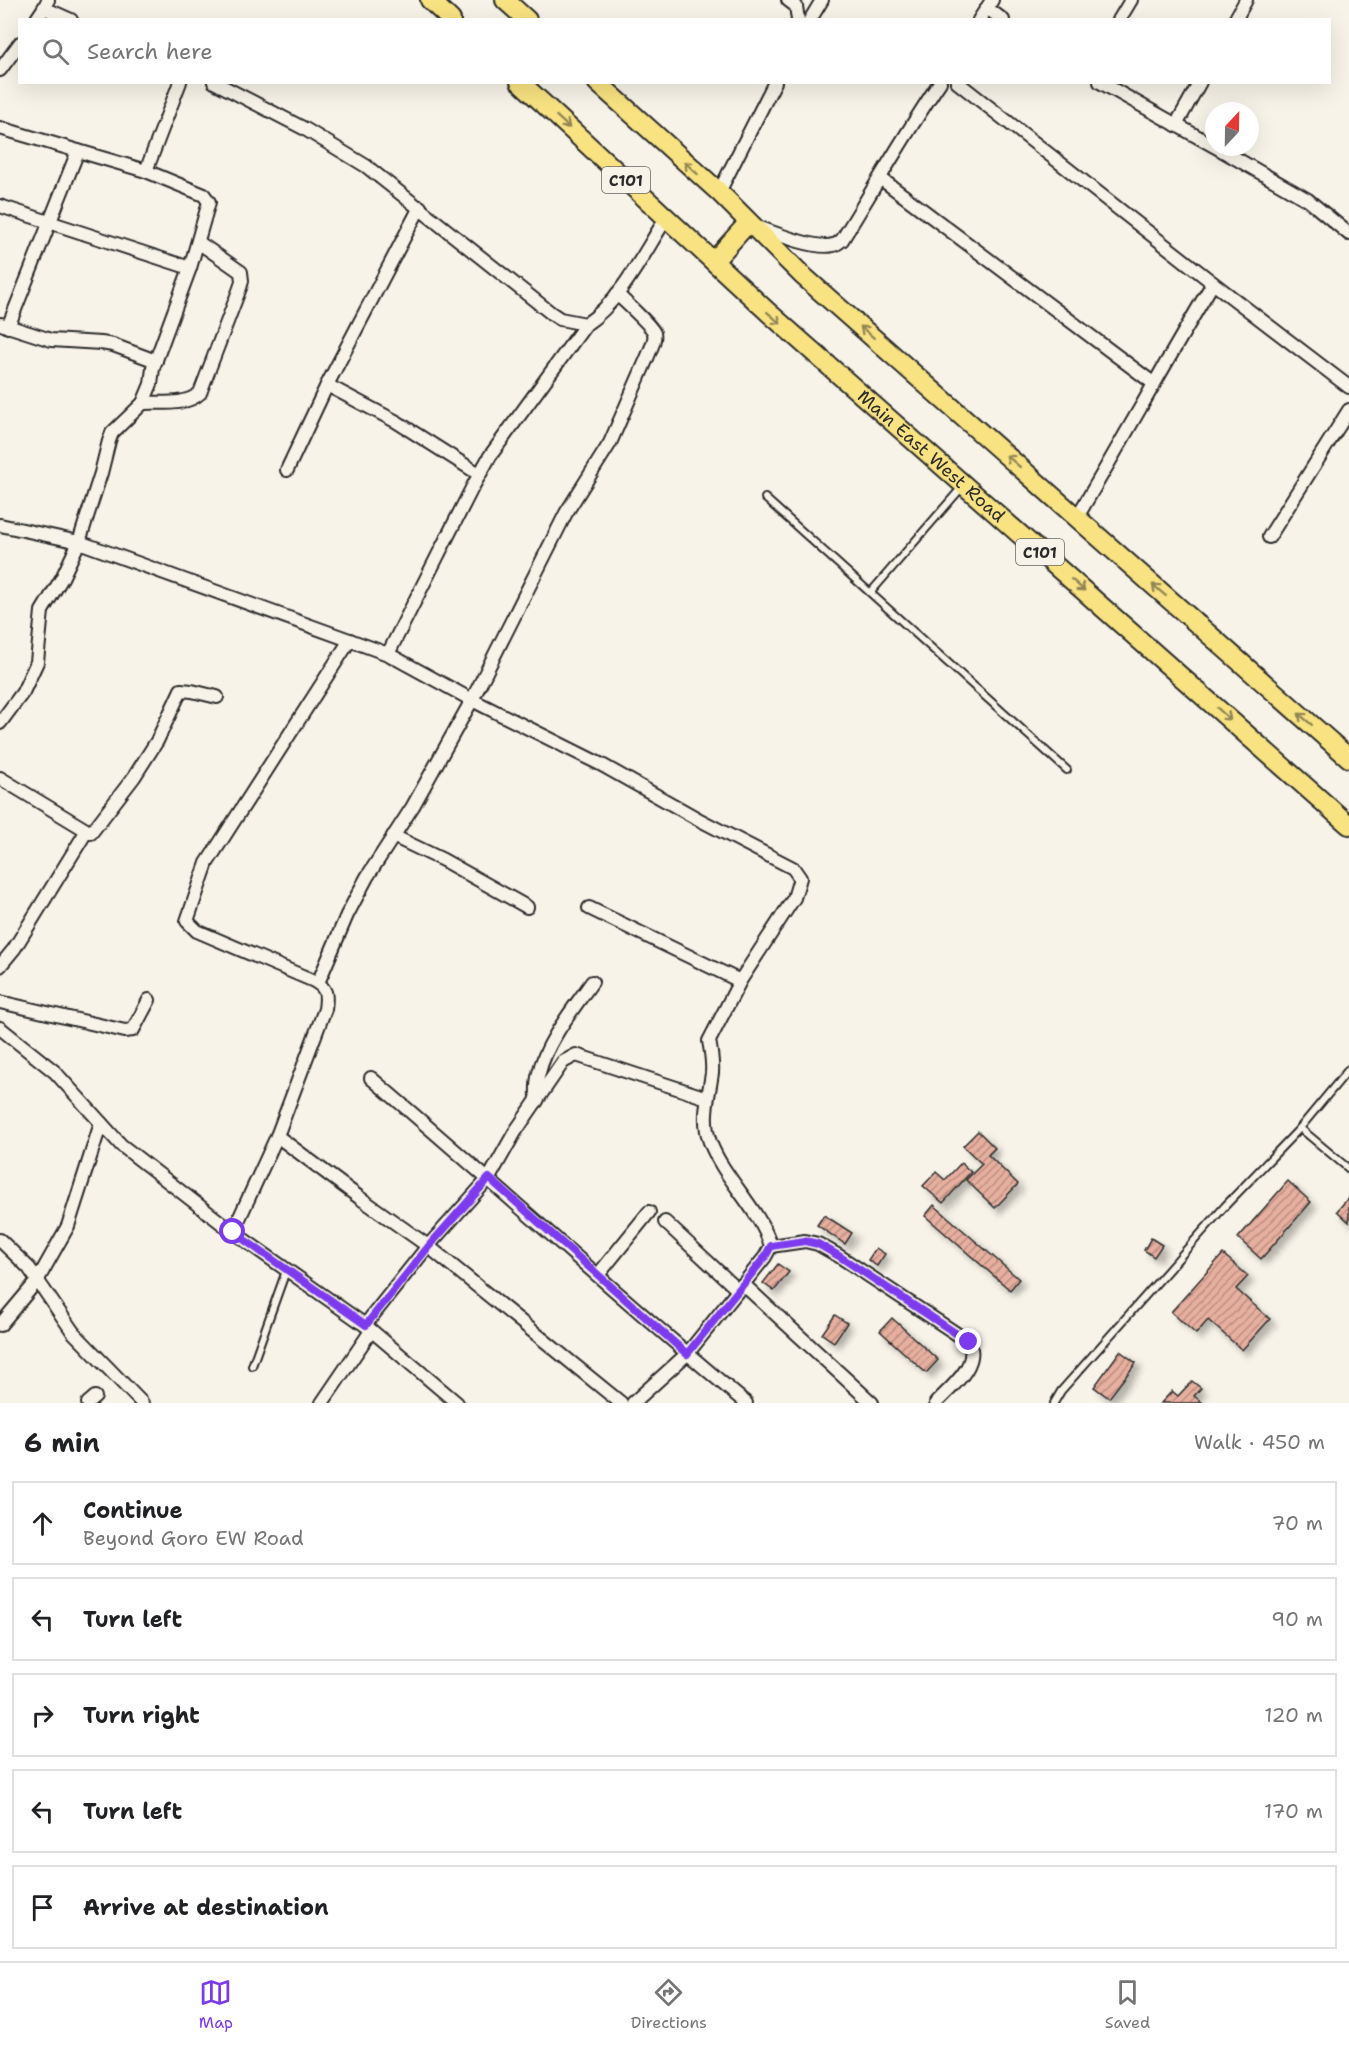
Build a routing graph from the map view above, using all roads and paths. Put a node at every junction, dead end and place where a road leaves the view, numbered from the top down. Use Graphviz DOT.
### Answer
graph roads {
  1 [pos="430,0"];
  2 [pos="505,0"];
  3 [pos="788,0"];
  4 [pos="822,0"];
  5 [pos="1131,0"];
  6 [pos="1246,0"];
  7 [pos="46,4"];
  8 [pos="989,4"];
  9 [pos="37,18"];
  10 [pos="67,18"];
  11 [pos="449,18"];
  12 [pos="525,18"];
  13 [pos="798,18"];
  14 [pos="811,18"];
  15 [pos="980,18"];
  16 [pos="1001,18"];
  17 [pos="1120,18"];
  18 [pos="1236,18"];
  19 [pos="18,45"];
  20 [pos="0,70"];
  21 [pos="179,84"];
  22 [pos="218,84"];
  23 [pos="522,84"];
  24 [pos="599,84"];
  25 [pos="774,84"];
  26 [pos="939,84"];
  27 [pos="960,84"];
  28 [pos="1104,84"];
  29 [pos="1199,84"];
  30 [pos="1176,124"];
  31 [pos="0,128"];
  32 [pos="1205,140"];
  33 [pos="78,151"];
  34 [pos="1232,156"];
  35 [pos="146,171"];
  36 [pos="880,178"];
  37 [pos="719,192"];
  38 [pos="0,206"];
  39 [pos="420,207"];
  40 [pos="667,217"];
  41 [pos="50,221"];
  42 [pos="748,223"];
  43 [pos="1349,234"];
  44 [pos="198,242"];
  45 [pos="714,261"];
  46 [pos="190,268"];
  47 [pos="1213,283"];
  48 [pos="617,294"];
  49 [pos="586,324"];
  50 [pos="4,325"];
  51 [pos="156,361"];
  52 [pos="1153,384"];
  53 [pos="327,385"];
  54 [pos="1349,387"];
  55 [pos="143,403"];
  56 [pos="1349,410"];
  57 [pos="287,470"];
  58 [pos="480,474"];
  59 [pos="964,484"];
  60 [pos="765,498"];
  61 [pos="1077,518"];
  62 [pos="0,525"];
  63 [pos="0,530"];
  64 [pos="18,530"];
  65 [pos="1269,537"];
  66 [pos="79,542"];
  67 [pos="871,592"];
  68 [pos="350,640"];
  69 [pos="388,654"];
  70 [pos="217,698"];
  71 [pos="472,700"];
  72 [pos="4,708"];
  73 [pos="0,723"];
  74 [pos="1349,758"];
  75 [pos="1067,770"];
  76 [pos="0,778"];
  77 [pos="1349,825"];
  78 [pos="86,832"];
  79 [pos="393,836"];
  80 [pos="527,907"];
  81 [pos="589,908"];
  82 [pos="0,966"];
  83 [pos="740,981"];
  84 [pos="592,982"];
  85 [pos="318,983"];
  86 [pos="149,1000"];
  87 [pos="0,1002"];
  88 [pos="0,1028"];
  89 [pos="1349,1069"];
  90 [pos="371,1078"];
  91 [pos="707,1098"];
  92 [pos="537,1102"];
  93 [pos="101,1123"];
  94 [pos="1300,1128"];
  95 [pos="277,1136"];
  96 [pos="1349,1169"];
  97 [pos="489,1178"];
  98 [pos="649,1212"];
  99 [pos="665,1222"];
  100 [pos="233,1232"];
  101 [pos="0,1240"];
  102 [pos="429,1246"];
  103 [pos="771,1246"];
  104 [pos="287,1270"];
  105 [pos="598,1275"];
  106 [pos="37,1281"];
  107 [pos="741,1287"];
  108 [pos="0,1325"];
  109 [pos="368,1328"];
  110 [pos="687,1354"];
  111 [pos="252,1366"];
  112 [pos="142,1403"];
  113 [pos="322,1403"];
  114 [pos="457,1403"];
  115 [pos="621,1403"];
  116 [pos="633,1403"];
  117 [pos="746,1403"];
  118 [pos="872,1403"];
  119 [pos="936,1403"];
  120 [pos="1054,1403"];
  1 -- 11 [label="main road"];
  2 -- 12 [label="main road"];
  3 -- 13 [label="street"];
  4 -- 14 [label="street"];
  5 -- 17 [label="street"];
  6 -- 18 [label="street"];
  7 -- 9 [label="street"];
  7 -- 10 [label="street"];
  8 -- 15 [label="street"];
  8 -- 16 [label="street"];
  19 -- 20 [label="street"];
  21 -- 35 [label="street"];
  22 -- 39 [label="street"];
  23 -- 40 [label="main road, Main East West Road / C101, one-way"];
  37 -- 24 [label="main road, C101, one-way"];
  25 -- 37 [label="street"];
  26 -- 36 [label="street"];
  27 -- 47 [label="street"];
  28 -- 30 [label="street"];
  29 -- 30 [label="street"];
  30 -- 32 [label="street"];
  31 -- 33 [label="street"];
  33 -- 35 [label="street"];
  33 -- 41 [label="street"];
  34 -- 43 [label="street"];
  35 -- 44 [label="street"];
  36 -- 42 [label="street"];
  36 -- 52 [label="street"];
  37 -- 42 [label="main road, C101"];
  38 -- 41 [label="street"];
  39 -- 49 [label="street"];
  39 -- 53 [label="street"];
  40 -- 45 [label="main road, Main East West Road / C101"];
  40 -- 48 [label="street"];
  41 -- 46 [label="street"];
  41 -- 50 [label="street"];
  42 -- 45 [label="main road"];
  61 -- 42 [label="main road, C101, one-way"];
  44 -- 46 [label="street"];
  44 -- 55 [label="street"];
  45 -- 59 [label="main road, Main East West Road / C101, one-way"];
  46 -- 51 [label="street"];
  47 -- 52 [label="street"];
  47 -- 54 [label="street"];
  48 -- 49 [label="street"];
  48 -- 71 [label="street"];
  49 -- 58 [label="street"];
  50 -- 51 [label="street"];
  51 -- 55 [label="street"];
  52 -- 61 [label="street"];
  53 -- 57 [label="street"];
  53 -- 58 [label="street"];
  55 -- 66 [label="street"];
  56 -- 65 [label="street"];
  58 -- 69 [label="street"];
  59 -- 67 [label="lane"];
  59 -- 77 [label="main road, Main East West Road / C101, one-way"];
  60 -- 67 [label="lane"];
  74 -- 61 [label="main road, C101, one-way"];
  62 -- 64 [label="street"];
  63 -- 64 [label="street"];
  64 -- 66 [label="street"];
  66 -- 68 [label="street"];
  66 -- 72 [label="street"];
  67 -- 75 [label="lane"];
  68 -- 69 [label="street"];
  68 -- 85 [label="street"];
  69 -- 71 [label="street"];
  70 -- 78 [label="street"];
  71 -- 79 [label="street"];
  71 -- 83 [label="street"];
  72 -- 73 [label="street"];
  76 -- 78 [label="street"];
  78 -- 82 [label="street"];
  79 -- 80 [label="street"];
  79 -- 85 [label="street"];
  81 -- 83 [label="street"];
  83 -- 91 [label="street"];
  84 -- 92 [label="street"];
  85 -- 95 [label="street"];
  86 -- 87 [label="street"];
  88 -- 93 [label="street"];
  89 -- 94 [label="lane"];
  90 -- 97 [label="street"];
  91 -- 92 [label="street"];
  91 -- 103 [label="street"];
  92 -- 97 [label="street"];
  93 -- 100 [label="street"];
  93 -- 106 [label="street"];
  94 -- 96 [label="lane"];
  94 -- 120 [label="lane"];
  95 -- 100 [label="street"];
  95 -- 102 [label="street"];
  97 -- 102 [label="street"];
  97 -- 105 [label="street"];
  98 -- 105 [label="street"];
  99 -- 107 [label="street"];
  100 -- 104 [label="street"];
  101 -- 106 [label="street"];
  102 -- 109 [label="street"];
  102 -- 115 [label="street"];
  103 -- 107 [label="street"];
  103 -- 119 [label="street"];
  104 -- 109 [label="street"];
  104 -- 111 [label="lane"];
  105 -- 110 [label="street"];
  106 -- 108 [label="street"];
  106 -- 112 [label="street"];
  107 -- 110 [label="street"];
  107 -- 118 [label="street"];
  109 -- 113 [label="street"];
  109 -- 114 [label="street"];
  110 -- 116 [label="street"];
  110 -- 117 [label="street"];
}
